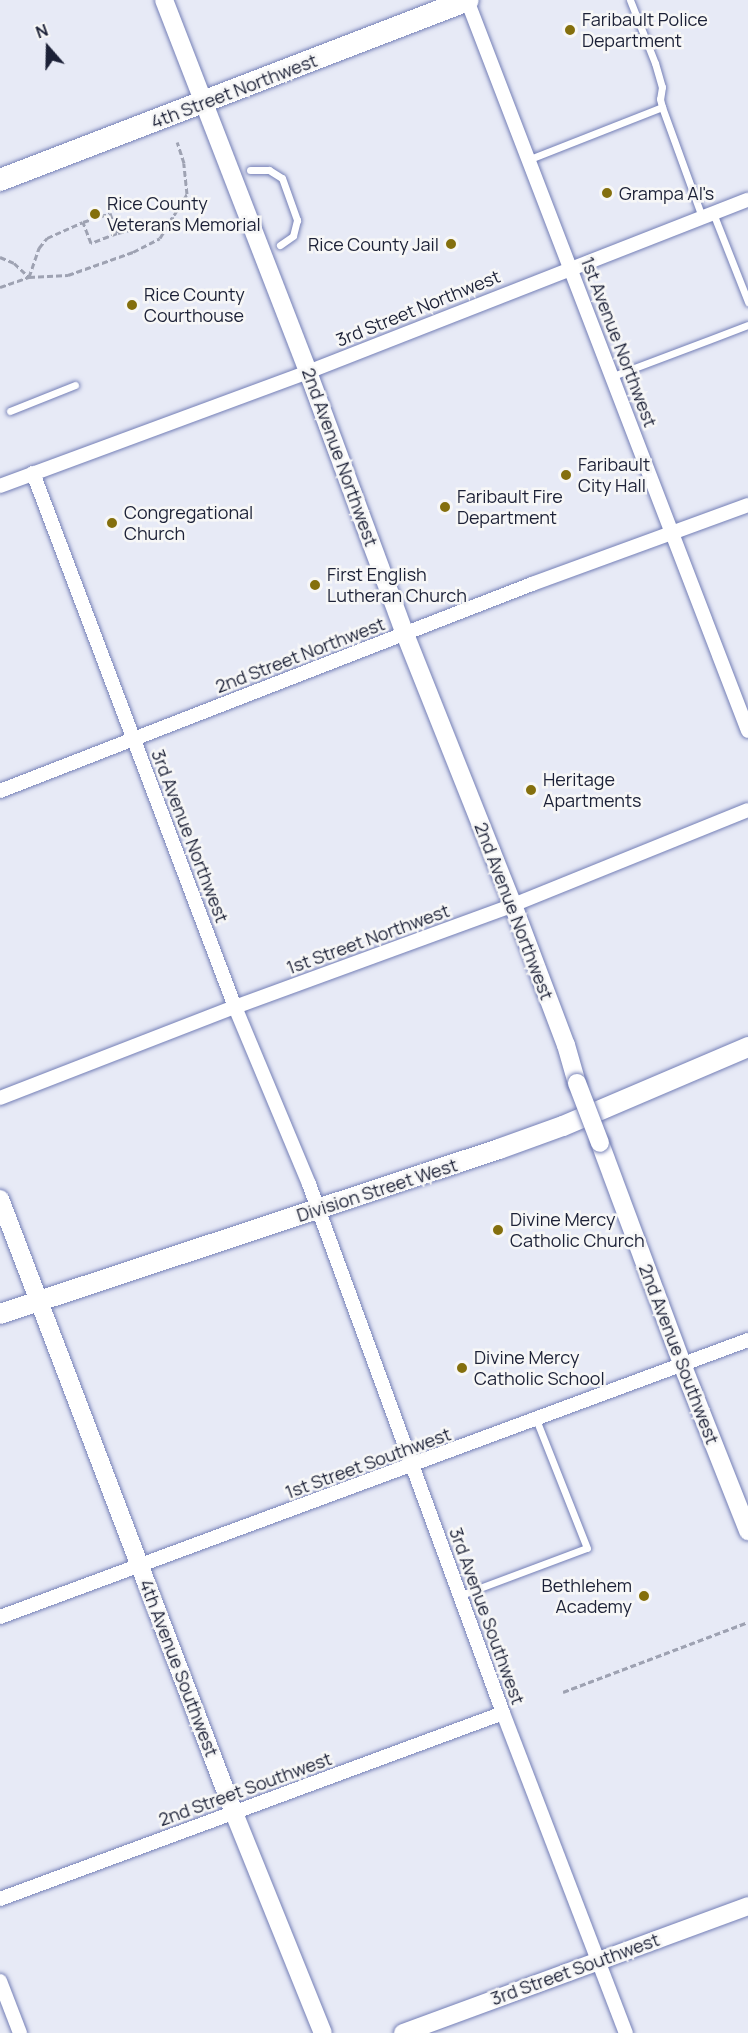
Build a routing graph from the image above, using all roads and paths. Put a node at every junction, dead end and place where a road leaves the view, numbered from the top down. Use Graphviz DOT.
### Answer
graph roads {
  1 [pos="164,0"];
  2 [pos="467,0"];
  3 [pos="630,0"];
  4 [pos="204,103"];
  5 [pos="662,107"];
  6 [pos="177,142"];
  7 [pos="530,159"];
  8 [pos="250,171"];
  9 [pos="0,180"];
  10 [pos="748,200"];
  11 [pos="708,215"];
  12 [pos="174,218"];
  13 [pos="83,222"];
  14 [pos="117,233"];
  15 [pos="280,246"];
  16 [pos="0,257"];
  17 [pos="571,267"];
  18 [pos="29,277"];
  19 [pos="0,287"];
  20 [pos="748,302"];
  21 [pos="748,326"];
  22 [pos="308,372"];
  23 [pos="613,376"];
  24 [pos="75,385"];
  25 [pos="10,411"];
  26 [pos="33,473"];
  27 [pos="0,486"];
  28 [pos="748,505"];
  29 [pos="671,533"];
  30 [pos="405,634"];
  31 [pos="748,731"];
  32 [pos="133,738"];
  33 [pos="0,791"];
  34 [pos="748,810"];
  35 [pos="513,905"];
  36 [pos="235,1007"];
  37 [pos="748,1047"];
  38 [pos="0,1098"];
  39 [pos="600,1143"];
  40 [pos="0,1199"];
  41 [pos="318,1209"];
  42 [pos="38,1302"];
  43 [pos="0,1314"];
  44 [pos="748,1340"];
  45 [pos="682,1364"];
  46 [pos="536,1419"];
  47 [pos="414,1465"];
  48 [pos="748,1531"];
  49 [pos="140,1566"];
  50 [pos="461,1595"];
  51 [pos="0,1617"];
  52 [pos="748,1622"];
  53 [pos="563,1692"];
  54 [pos="503,1713"];
  55 [pos="234,1813"];
  56 [pos="0,1899"];
  57 [pos="748,1906"];
  58 [pos="597,1961"];
  59 [pos="0,1981"];
  60 [pos="20,2033"];
  61 [pos="323,2033"];
  62 [pos="403,2033"];
  63 [pos="626,2033"];
  1 -- 4 [label="street, 2nd Avenue Northwest"];
  2 -- 4 [label="main road, 4th Street Northwest"];
  2 -- 7 [label="street, 1st Avenue Northwest"];
  3 -- 5 [label="lane"];
  4 -- 9 [label="main road, 4th Street Northwest"];
  4 -- 22 [label="street, 2nd Avenue Northwest"];
  5 -- 7 [label="lane"];
  5 -- 11 [label="lane"];
  6 -- 12 [label="path"];
  7 -- 17 [label="street, 1st Avenue Northwest"];
  8 -- 15 [label="lane"];
  10 -- 11 [label="street, 3rd Street Northwest"];
  11 -- 17 [label="street, 3rd Street Northwest"];
  11 -- 20 [label="lane"];
  12 -- 14 [label="path"];
  12 -- 18 [label="path"];
  13 -- 14 [label="path"];
  13 -- 14 [label="path"];
  13 -- 18 [label="path"];
  16 -- 18 [label="path"];
  17 -- 22 [label="street, 3rd Street Northwest"];
  17 -- 23 [label="street, 1st Avenue Northwest"];
  18 -- 19 [label="path"];
  21 -- 23 [label="lane"];
  22 -- 26 [label="street, 3rd Street Northwest"];
  22 -- 30 [label="street, 2nd Avenue Northwest"];
  23 -- 29 [label="street, 1st Avenue Northwest"];
  24 -- 25 [label="lane"];
  26 -- 27 [label="street, 3rd Street Northwest"];
  26 -- 32 [label="street, 3rd Avenue Northwest"];
  28 -- 29 [label="street, 2nd Street Northwest"];
  29 -- 30 [label="street, 2nd Street Northwest"];
  29 -- 31 [label="street, 1st Avenue Northwest"];
  30 -- 32 [label="street, 2nd Street Northwest"];
  30 -- 35 [label="street, 2nd Avenue Northwest"];
  32 -- 33 [label="street, 2nd Street Northwest"];
  32 -- 36 [label="street, 3rd Avenue Northwest"];
  34 -- 35 [label="street, 1st Street Northwest"];
  35 -- 36 [label="street, 1st Street Northwest"];
  35 -- 39 [label="street, 2nd Avenue Northwest, bridge"];
  36 -- 38 [label="street, 1st Street Northwest"];
  36 -- 41 [label="street, 3rd Avenue Northwest"];
  37 -- 41 [label="main road, Division Street West"];
  39 -- 45 [label="street, 2nd Avenue Southwest"];
  40 -- 42 [label="street, 4th Avenue Southwest"];
  41 -- 42 [label="main road, Division Street West"];
  41 -- 47 [label="street, 3rd Avenue Southwest"];
  42 -- 43 [label="main road, Division Street West"];
  42 -- 49 [label="street, 4th Avenue Southwest"];
  44 -- 45 [label="street, 1st Street Southwest"];
  45 -- 46 [label="street, 1st Street Southwest"];
  45 -- 48 [label="street, 2nd Avenue Southwest"];
  46 -- 47 [label="street, 1st Street Southwest"];
  46 -- 50 [label="lane"];
  47 -- 49 [label="street, 1st Street Southwest"];
  47 -- 50 [label="street, 3rd Avenue Southwest"];
  49 -- 51 [label="street, 1st Street Southwest"];
  49 -- 55 [label="street, 4th Avenue Southwest"];
  50 -- 54 [label="street, 3rd Avenue Southwest"];
  52 -- 53 [label="path"];
  54 -- 55 [label="street, 2nd Street Southwest"];
  54 -- 58 [label="street, 3rd Avenue Southwest"];
  55 -- 56 [label="street, 2nd Street Southwest"];
  55 -- 61 [label="street, 4th Avenue Southwest"];
  57 -- 58 [label="street, 3rd Street Southwest"];
  58 -- 62 [label="street, 3rd Street Southwest"];
  58 -- 63 [label="street, 3rd Avenue Southwest"];
  59 -- 60 [label="street"];
}
